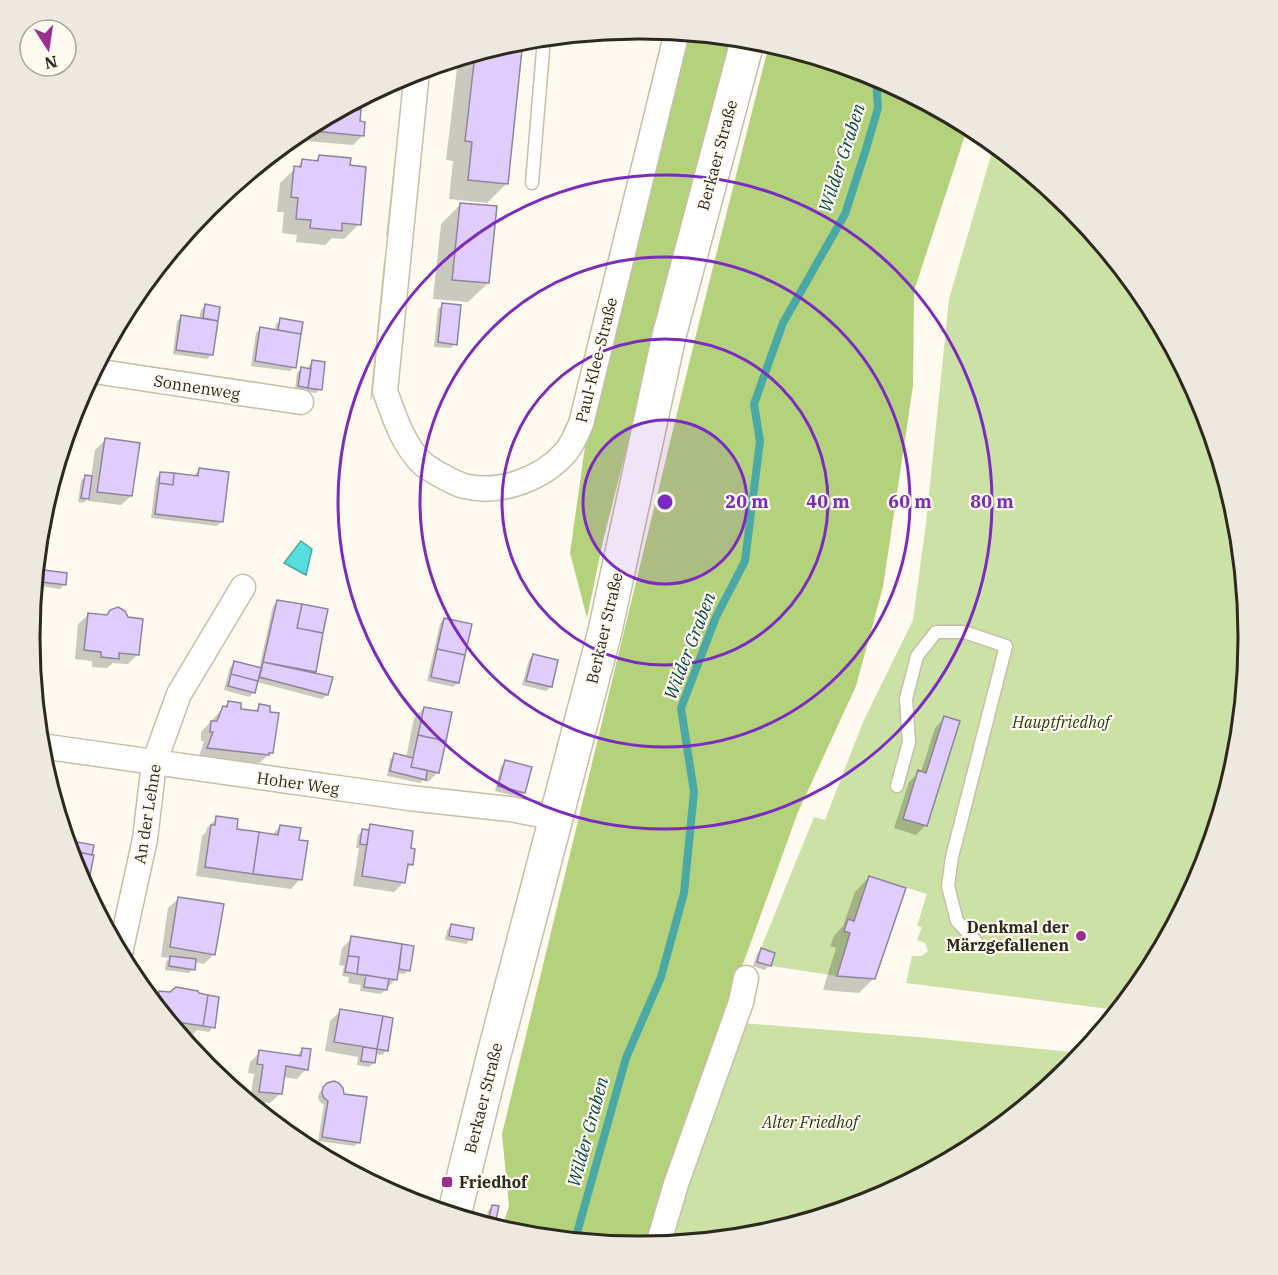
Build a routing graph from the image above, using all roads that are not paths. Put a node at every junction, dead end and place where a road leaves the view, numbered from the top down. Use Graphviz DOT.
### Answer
graph roads {
  1 [pos="674,40"];
  2 [pos="543,47"];
  3 [pos="745,49"];
  4 [pos="416,83"];
  5 [pos="532,183"];
  6 [pos="102,372"];
  7 [pos="301,402"];
  8 [pos="243,586"];
  9 [pos="51,748"];
  10 [pos="154,763"];
  11 [pos="897,786"];
  12 [pos="556,818"];
  13 [pos="123,940"];
  14 [pos="980,946"];
  15 [pos="746,978"];
  16 [pos="456,1207"];
  17 [pos="661,1235"];
  1 -- 4 [label="street, Paul-Klee-Straße"];
  2 -- 5 [label="lane"];
  3 -- 12 [label="main road, Berkaer Straße"];
  6 -- 7 [label="street, Sonnenweg"];
  8 -- 10 [label="street, An der Lehne"];
  9 -- 10 [label="street, Hoher Weg"];
  10 -- 12 [label="street, Hoher Weg"];
  10 -- 13 [label="street, An der Lehne"];
  11 -- 14 [label="lane"];
  12 -- 16 [label="main road, Berkaer Straße"];
  15 -- 17 [label="street"];
}
